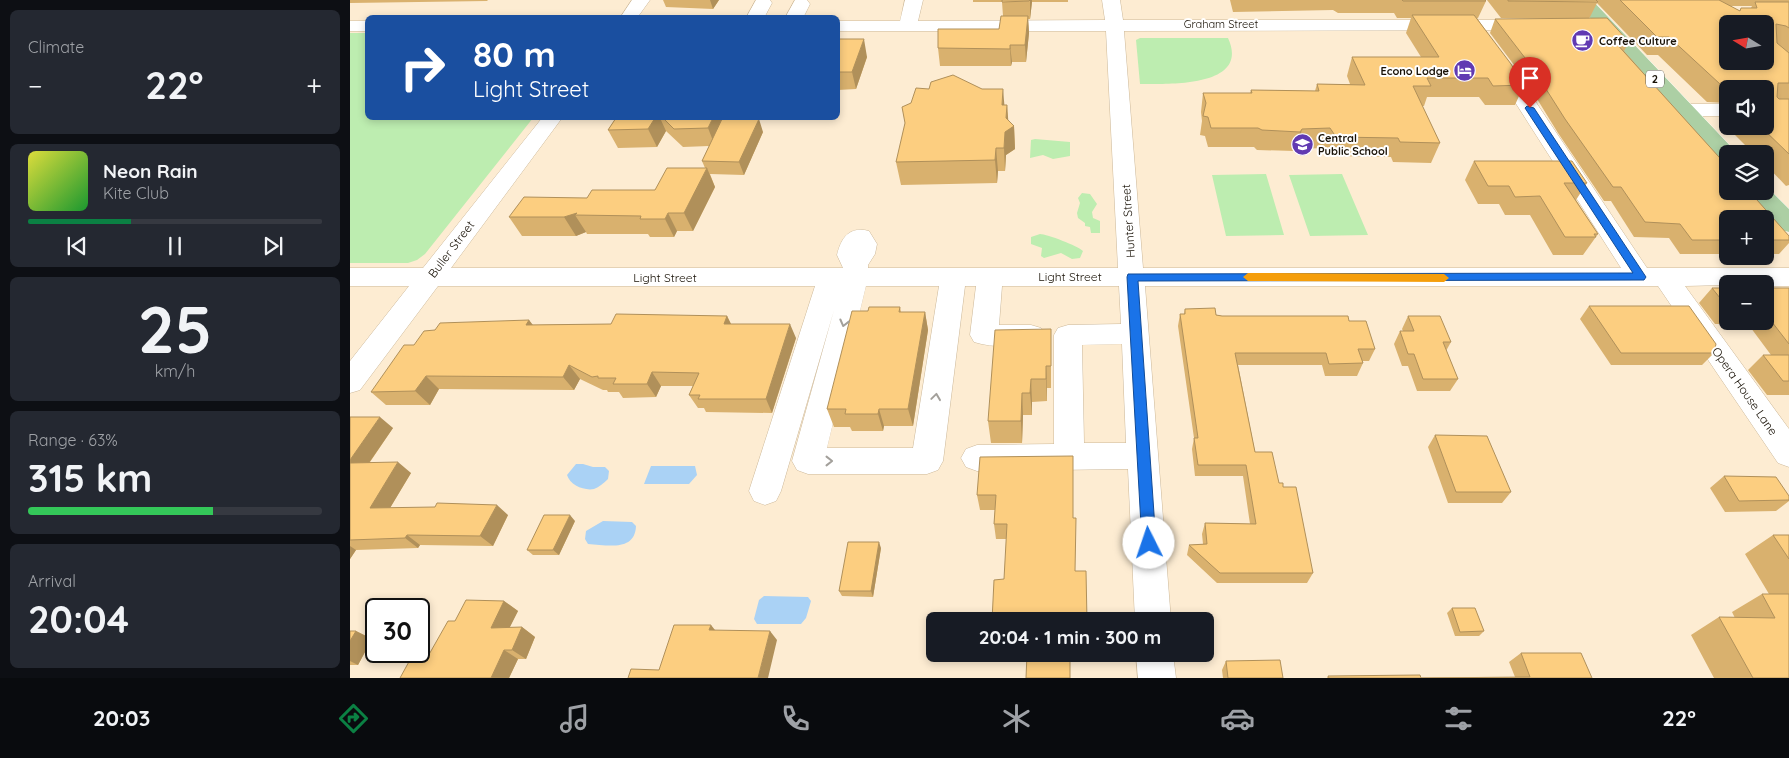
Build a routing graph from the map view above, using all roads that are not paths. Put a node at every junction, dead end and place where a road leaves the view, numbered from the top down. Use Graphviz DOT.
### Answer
graph roads {
  1 [pos="641,0"];
  2 [pos="914,0"];
  3 [pos="1583,0"];
  4 [pos="1112,13"];
  5 [pos="630,15"];
  6 [pos="1605,24"];
  7 [pos="1552,25"];
  8 [pos="1584,25"];
  9 [pos="350,26"];
  10 [pos="365,26"];
  11 [pos="840,26"];
  12 [pos="914,30"];
  13 [pos="1485,30"];
  14 [pos="1684,110"];
  15 [pos="1719,110"];
  16 [pos="550,120"];
  17 [pos="1719,147"];
  18 [pos="1767,200"];
  19 [pos="1789,224"];
  20 [pos="847,272"];
  21 [pos="953,276"];
  22 [pos="990,276"];
  23 [pos="350,277"];
  24 [pos="430,277"];
  25 [pos="1132,277"];
  26 [pos="1789,277"];
  27 [pos="1653,278"];
  28 [pos="1136,334"];
  29 [pos="1068,335"];
  30 [pos="350,382"];
  31 [pos="1789,454"];
  32 [pos="1143,456"];
  33 [pos="1069,457"];
  34 [pos="977,458"];
  35 [pos="765,491"];
  36 [pos="1152,612"];
  37 [pos="1156,662"];
  38 [pos="1157,678"];
  1 -- 5 [label="street"];
  2 -- 12 [label="street"];
  3 -- 6 [label="main road, 2"];
  4 -- 12 [label="street, Graham Street"];
  4 -- 13 [label="street, Graham Street"];
  4 -- 25 [label="street, Hunter Street"];
  6 -- 8 [label="street"];
  6 -- 14 [label="main road, 2"];
  7 -- 13 [label="street, Graham Street"];
  9 -- 10 [label="street"];
  11 -- 12 [label="street, Graham Street"];
  13 -- 27 [label="street, Opera House Lane"];
  14 -- 15 [label="street"];
  14 -- 17 [label="main road, 2"];
  16 -- 24 [label="street, Buller Street"];
  18 -- 19 [label="main road"];
  20 -- 21 [label="street, Light Street"];
  20 -- 21 [label="street, one-way"];
  20 -- 24 [label="street, Light Street"];
  20 -- 35 [label="street"];
  21 -- 22 [label="street, Light Street"];
  22 -- 25 [label="street, Light Street"];
  22 -- 29 [label="street"];
  23 -- 24 [label="street, Light Street"];
  24 -- 30 [label="street, Buller Street"];
  25 -- 27 [label="street, Light Street"];
  25 -- 28 [label="street, Hunter Street"];
  26 -- 27 [label="street, Light Street"];
  27 -- 31 [label="street, Opera House Lane"];
  28 -- 29 [label="street"];
  28 -- 32 [label="street, Hunter Street"];
  29 -- 33 [label="street"];
  32 -- 33 [label="street"];
  32 -- 36 [label="street, Hunter Street"];
  33 -- 34 [label="street"];
  37 -- 38 [label="street"];
}
